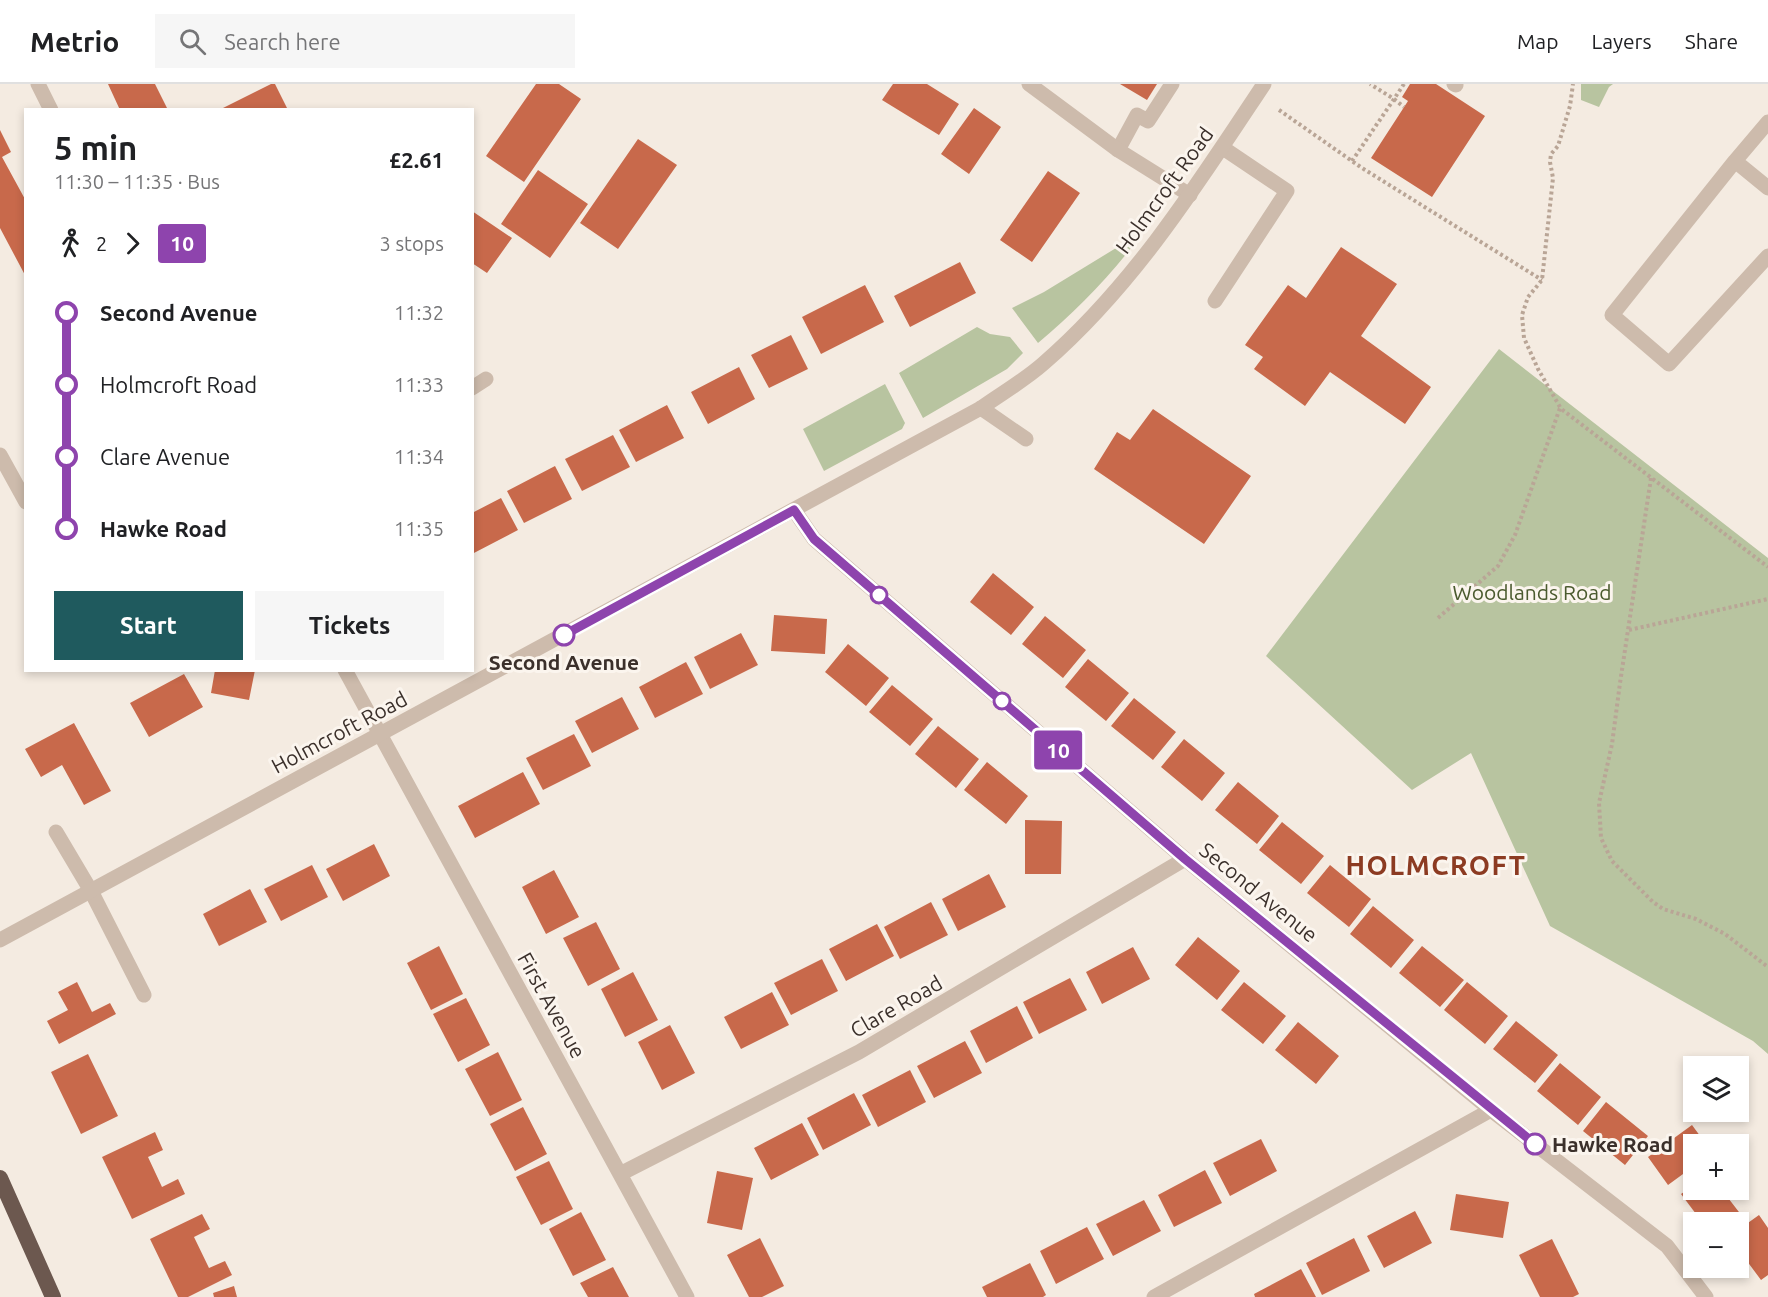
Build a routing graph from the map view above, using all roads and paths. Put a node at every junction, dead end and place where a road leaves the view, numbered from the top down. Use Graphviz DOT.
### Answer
graph roads {
  1 [pos="38,84"];
  2 [pos="1029,84"];
  3 [pos="1172,84"];
  4 [pos="1264,84"];
  5 [pos="1370,84"];
  6 [pos="1404,84"];
  7 [pos="1573,84"];
  8 [pos="1394,99"];
  9 [pos="1404,107"];
  10 [pos="50,108"];
  11 [pos="1280,110"];
  12 [pos="1768,122"];
  13 [pos="1223,148"];
  14 [pos="1118,150"];
  15 [pos="1735,160"];
  16 [pos="1352,161"];
  17 [pos="1768,188"];
  18 [pos="1190,195"];
  19 [pos="1768,256"];
  20 [pos="1542,280"];
  21 [pos="1215,301"];
  22 [pos="486,379"];
  23 [pos="474,387"];
  24 [pos="981,408"];
  25 [pos="1560,408"];
  26 [pos="1026,439"];
  27 [pos="0,455"];
  28 [pos="1651,478"];
  29 [pos="24,498"];
  30 [pos="794,510"];
  31 [pos="1768,567"];
  32 [pos="1768,599"];
  33 [pos="1437,618"];
  34 [pos="1629,630"];
  35 [pos="346,672"];
  36 [pos="380,734"];
  37 [pos="56,832"];
  38 [pos="1185,859"];
  39 [pos="91,891"];
  40 [pos="0,940"];
  41 [pos="1768,967"];
  42 [pos="144,995"];
  43 [pos="1491,1110"];
  44 [pos="620,1174"];
  45 [pos="0,1178"];
  46 [pos="53,1297"];
  47 [pos="687,1297"];
  48 [pos="1154,1297"];
  49 [pos="1706,1297"];
  1 -- 10 [label="street"];
  2 -- 14 [label="street"];
  3 -- 14 [label="street"];
  4 -- 13 [label="street, Holmcroft Road"];
  5 -- 8 [label="path"];
  6 -- 8 [label="path"];
  7 -- 20 [label="path"];
  8 -- 9 [label="path"];
  8 -- 16 [label="path"];
  11 -- 16 [label="path"];
  12 -- 15 [label="street"];
  13 -- 18 [label="street, Holmcroft Road"];
  13 -- 21 [label="street"];
  14 -- 18 [label="street"];
  15 -- 17 [label="street"];
  15 -- 19 [label="street"];
  16 -- 20 [label="path"];
  18 -- 24 [label="street, Holmcroft Road"];
  20 -- 25 [label="path"];
  22 -- 23 [label="street"];
  24 -- 26 [label="street"];
  24 -- 30 [label="street, Holmcroft Road"];
  25 -- 28 [label="path"];
  25 -- 33 [label="path"];
  27 -- 29 [label="street"];
  28 -- 31 [label="path"];
  28 -- 34 [label="path"];
  30 -- 36 [label="street, Holmcroft Road"];
  30 -- 38 [label="street, Second Avenue"];
  32 -- 34 [label="path"];
  34 -- 41 [label="path"];
  35 -- 36 [label="street, First Avenue"];
  36 -- 39 [label="street, Holmcroft Road"];
  36 -- 44 [label="street, First Avenue"];
  37 -- 39 [label="street"];
  38 -- 43 [label="street, Second Avenue"];
  38 -- 44 [label="street, Clare Road"];
  39 -- 40 [label="street, Holmcroft Road"];
  39 -- 42 [label="street"];
  43 -- 48 [label="street"];
  43 -- 49 [label="street, Second Avenue"];
  44 -- 47 [label="street, First Avenue"];
  45 -- 46 [label="highway"];
}
